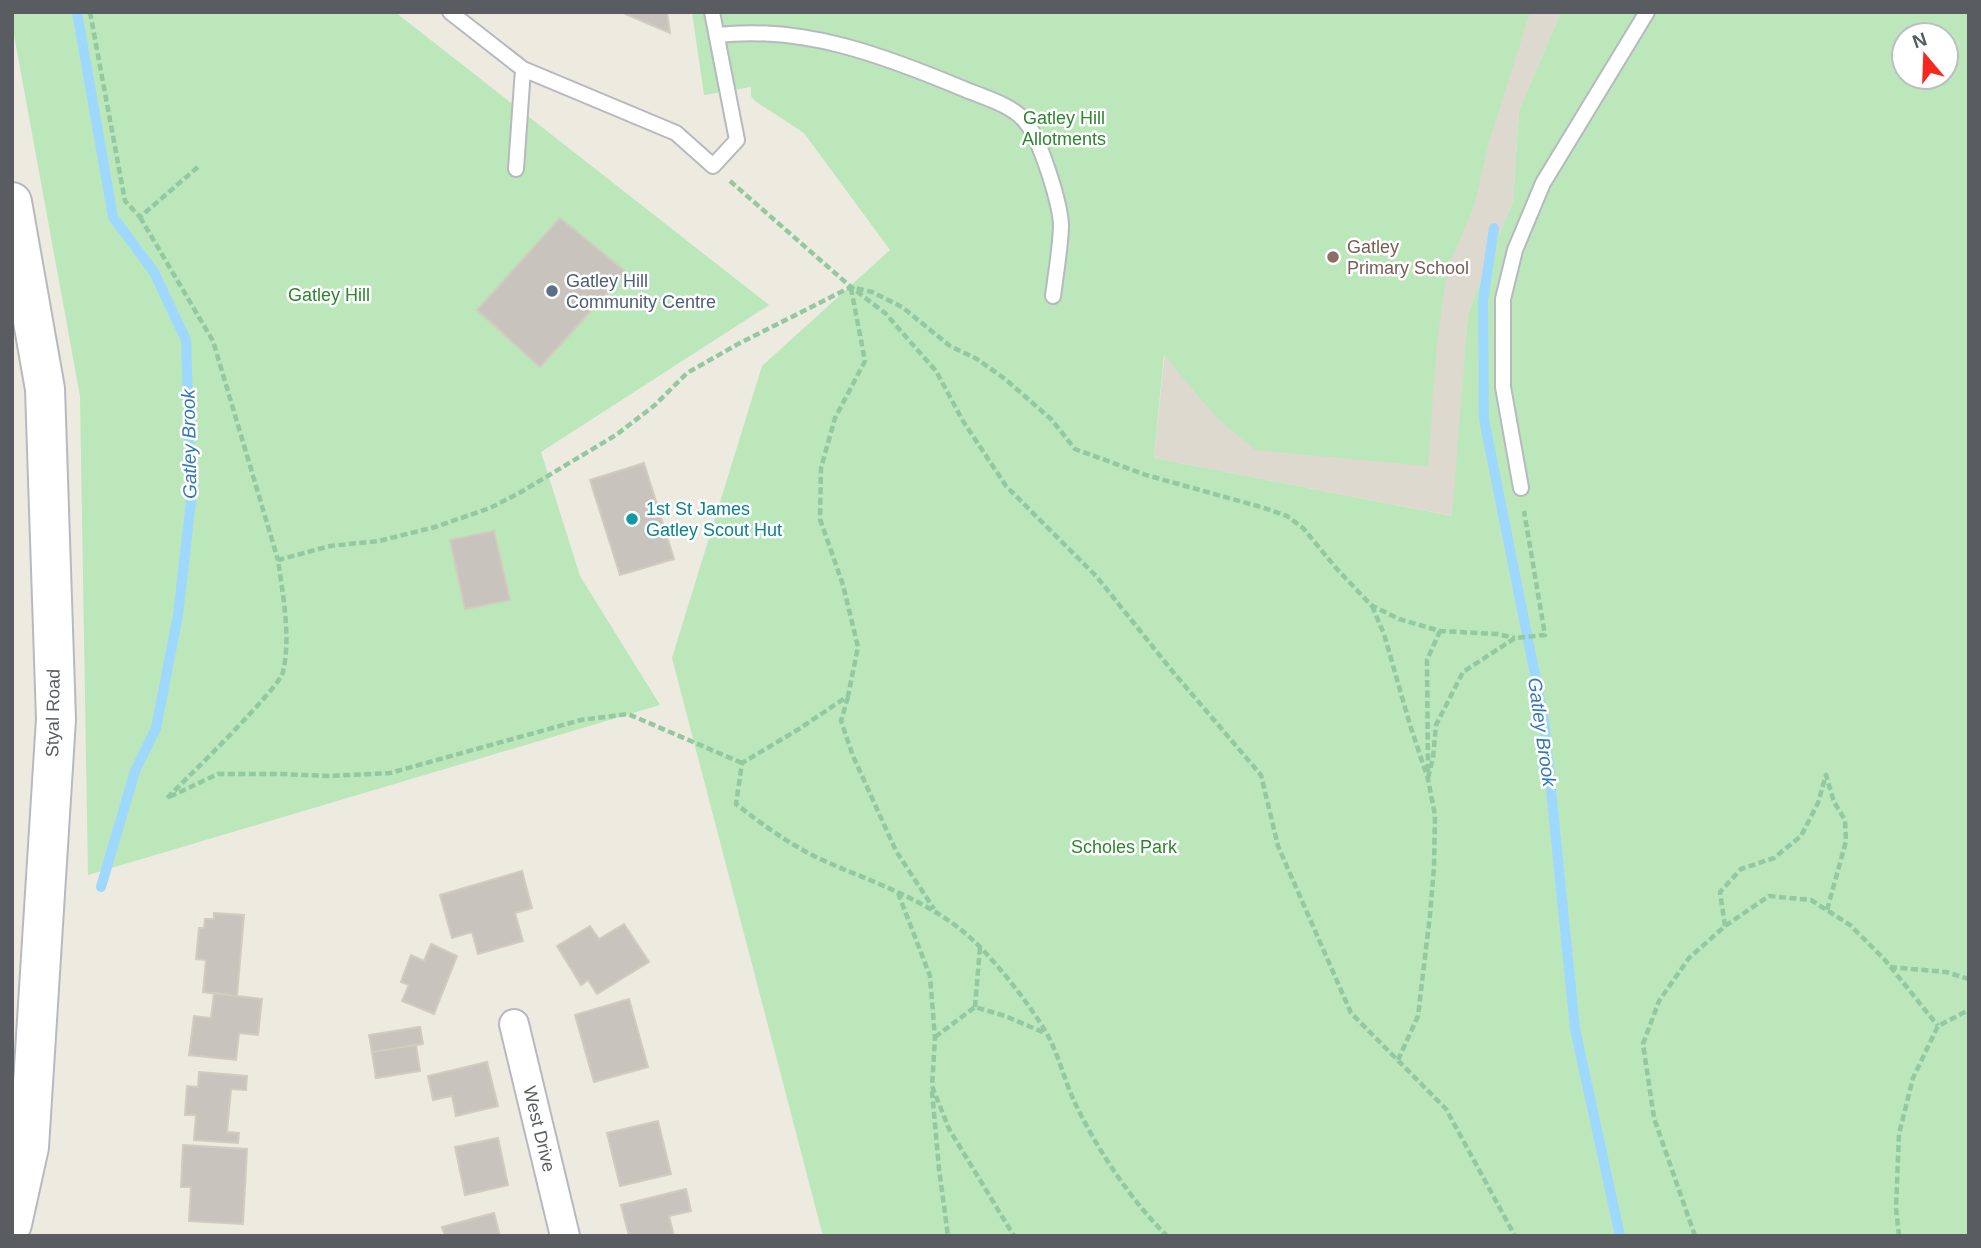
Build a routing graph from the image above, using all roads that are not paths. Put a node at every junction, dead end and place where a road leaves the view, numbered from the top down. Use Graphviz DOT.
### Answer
graph roads {
  1 [pos="450,12"];
  2 [pos="712,12"];
  3 [pos="1647,12"];
  4 [pos="717,35"];
  5 [pos="523,69"];
  6 [pos="516,169"];
  7 [pos="12,202"];
  8 [pos="1053,296"];
  9 [pos="1521,488"];
  10 [pos="514,1024"];
  11 [pos="12,1224"];
  12 [pos="565,1236"];
  1 -- 5 [label="lane"];
  2 -- 4 [label="lane"];
  3 -- 9 [label="lane"];
  4 -- 5 [label="lane"];
  4 -- 8 [label="lane"];
  5 -- 6 [label="lane"];
  7 -- 11 [label="main road, Styal Road"];
  10 -- 12 [label="street, West Drive"];
}
